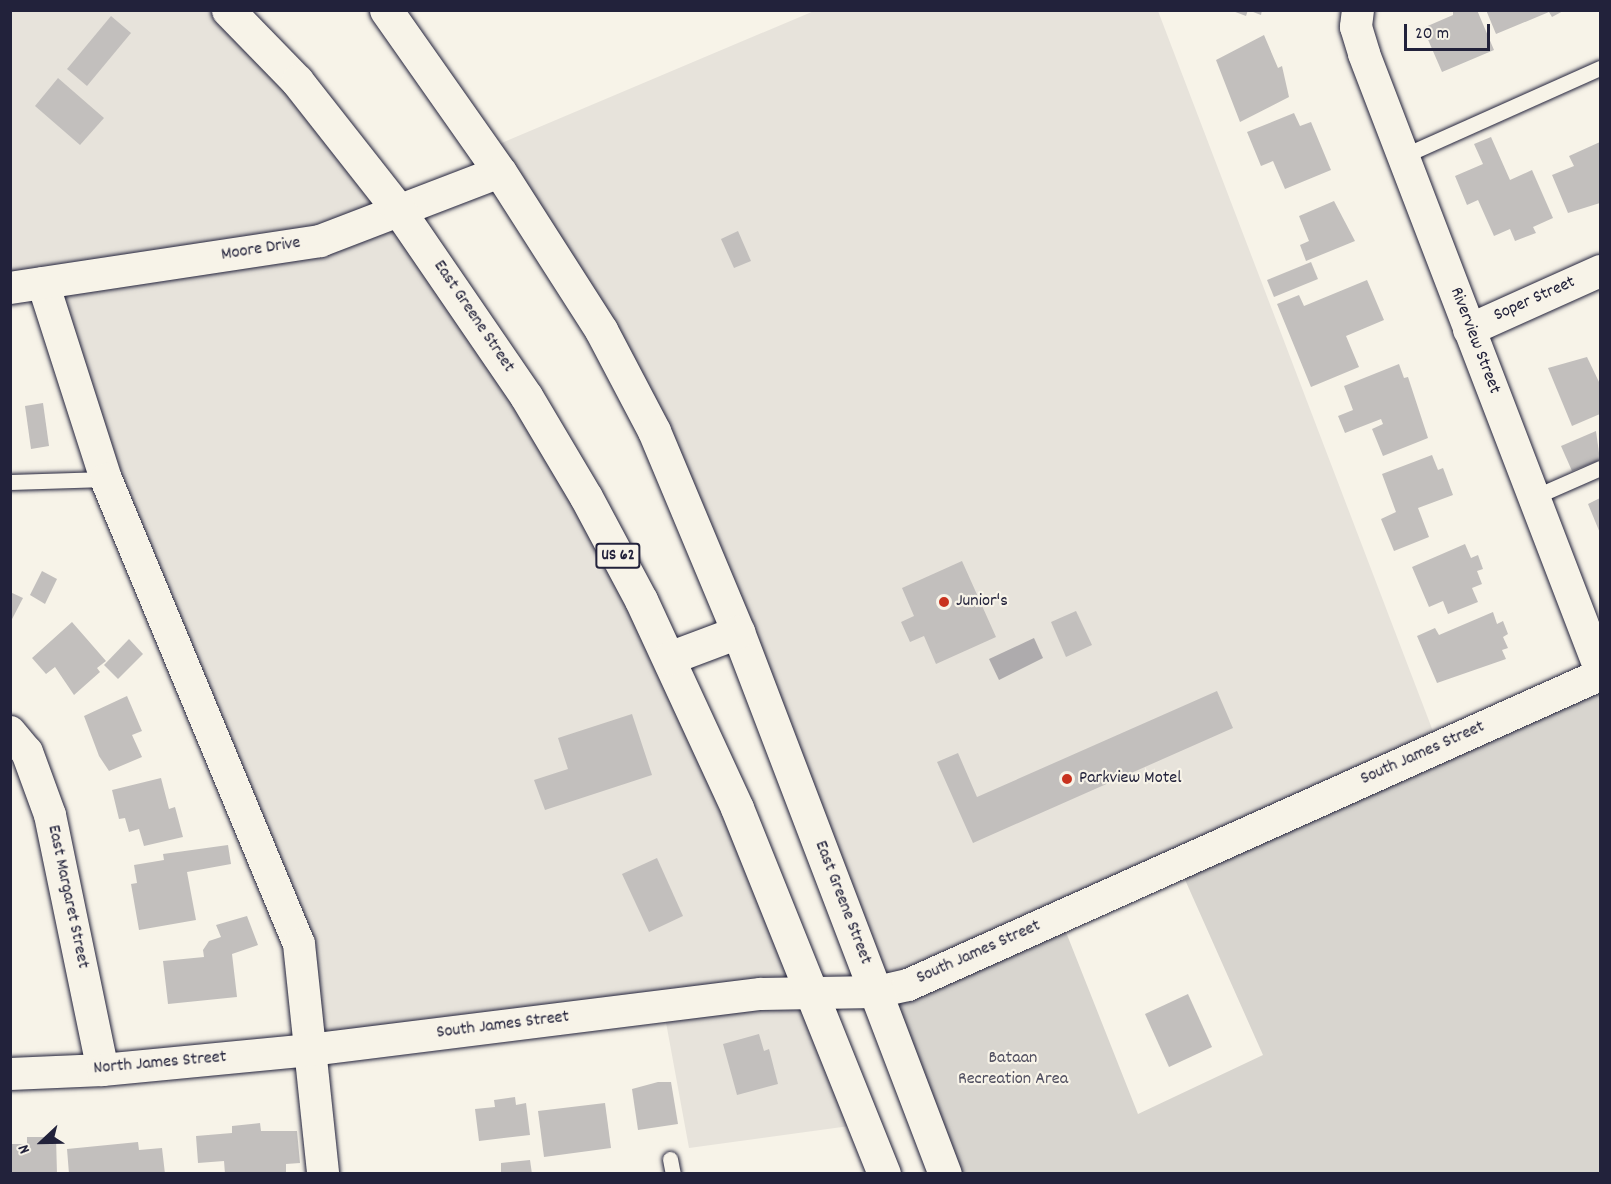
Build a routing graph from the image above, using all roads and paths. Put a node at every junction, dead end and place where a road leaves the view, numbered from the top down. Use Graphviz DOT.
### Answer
graph roads {
  1 [pos="228,10"];
  2 [pos="386,10"];
  3 [pos="1358,10"];
  4 [pos="1600,68"];
  5 [pos="1403,156"];
  6 [pos="500,172"];
  7 [pos="400,212"];
  8 [pos="1600,271"];
  9 [pos="43,283"];
  10 [pos="10,288"];
  11 [pos="1469,330"];
  12 [pos="1600,468"];
  13 [pos="106,479"];
  14 [pos="10,482"];
  15 [pos="1534,497"];
  16 [pos="738,632"];
  17 [pos="669,658"];
  18 [pos="1600,669"];
  19 [pos="1600,675"];
  20 [pos="10,732"];
  21 [pos="877,992"];
  22 [pos="813,993"];
  23 [pos="310,1050"];
  24 [pos="103,1070"];
  25 [pos="10,1074"];
  26 [pos="323,1173"];
  27 [pos="884,1173"];
  28 [pos="945,1173"];
  1 -- 7 [label="highway, East Greene Street / US 62"];
  2 -- 6 [label="highway, East Greene Street"];
  3 -- 5 [label="street, Riverview Street"];
  4 -- 5 [label="lane"];
  5 -- 11 [label="street, Riverview Street"];
  6 -- 7 [label="street, Moore Drive"];
  6 -- 16 [label="highway, East Greene Street"];
  7 -- 9 [label="street, Moore Drive"];
  7 -- 17 [label="highway, East Greene Street / US 62"];
  8 -- 11 [label="street, Soper Street"];
  9 -- 10 [label="street, Moore Drive"];
  9 -- 13 [label="street"];
  11 -- 15 [label="street, Riverview Street"];
  12 -- 15 [label="lane"];
  13 -- 14 [label="lane"];
  13 -- 23 [label="street"];
  15 -- 18 [label="street, Riverview Street"];
  16 -- 17 [label="highway"];
  16 -- 21 [label="highway, East Greene Street"];
  17 -- 22 [label="highway, East Greene Street / US 62"];
  19 -- 21 [label="street, South James Street"];
  20 -- 24 [label="street, East Margaret Street"];
  21 -- 22 [label="street, South James Street"];
  21 -- 28 [label="highway, East Greene Street"];
  22 -- 23 [label="street, South James Street"];
  22 -- 27 [label="highway, East Greene Street / US 62"];
  23 -- 24 [label="street, North James Street"];
  23 -- 26 [label="street"];
  24 -- 25 [label="street, North James Street"];
}
